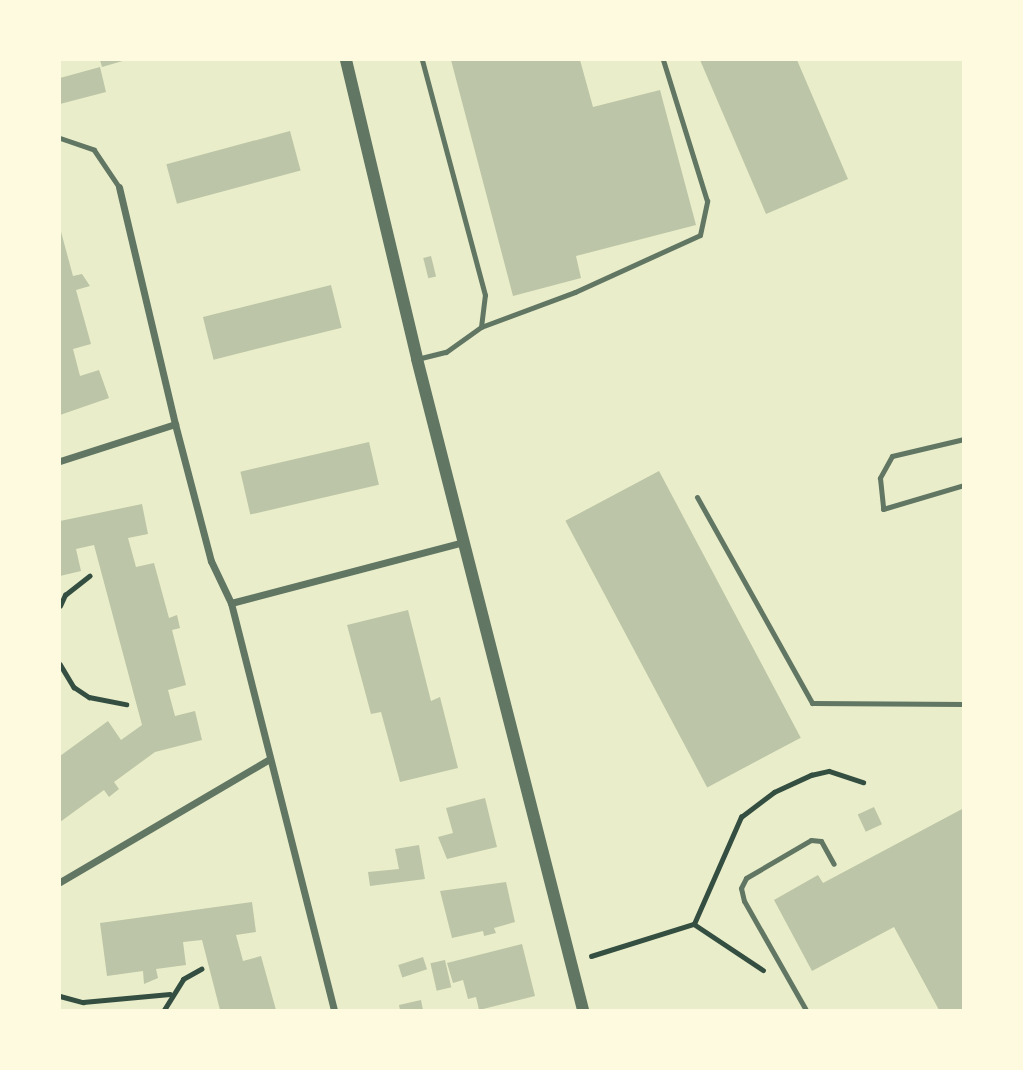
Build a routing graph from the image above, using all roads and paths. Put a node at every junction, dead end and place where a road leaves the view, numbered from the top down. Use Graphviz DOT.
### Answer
graph roads {
  1 [pos="346,60"];
  2 [pos="422,60"];
  3 [pos="663,60"];
  4 [pos="60,138"];
  5 [pos="119,187"];
  6 [pos="481,327"];
  7 [pos="417,359"];
  8 [pos="175,424"];
  9 [pos="964,439"];
  10 [pos="60,461"];
  11 [pos="964,485"];
  12 [pos="697,498"];
  13 [pos="463,542"];
  14 [pos="89,576"];
  15 [pos="230,603"];
  16 [pos="60,606"];
  17 [pos="60,664"];
  18 [pos="126,704"];
  19 [pos="964,704"];
  20 [pos="268,760"];
  21 [pos="863,782"];
  22 [pos="834,864"];
  23 [pos="60,882"];
  24 [pos="695,924"];
  25 [pos="572,966"];
  26 [pos="201,969"];
  27 [pos="795,991"];
  28 [pos="170,993"];
  29 [pos="60,996"];
  30 [pos="164,1010"];
  31 [pos="334,1010"];
  32 [pos="583,1010"];
  33 [pos="806,1010"];
  1 -- 7 [label="street"];
  2 -- 6 [label="lane"];
  3 -- 6 [label="lane"];
  4 -- 5 [label="lane"];
  5 -- 8 [label="street"];
  6 -- 7 [label="lane"];
  7 -- 13 [label="street"];
  8 -- 10 [label="street"];
  8 -- 15 [label="street"];
  9 -- 11 [label="lane"];
  12 -- 19 [label="lane"];
  13 -- 15 [label="street"];
  13 -- 25 [label="street"];
  14 -- 16 [label="path"];
  15 -- 20 [label="street"];
  17 -- 18 [label="path"];
  20 -- 23 [label="street"];
  20 -- 31 [label="street"];
  21 -- 24 [label="path"];
  22 -- 27 [label="lane"];
  24 -- 25 [label="path"];
  24 -- 27 [label="path"];
  25 -- 32 [label="street"];
  26 -- 28 [label="path"];
  27 -- 33 [label="lane"];
  28 -- 29 [label="path"];
  28 -- 30 [label="path"];
}
